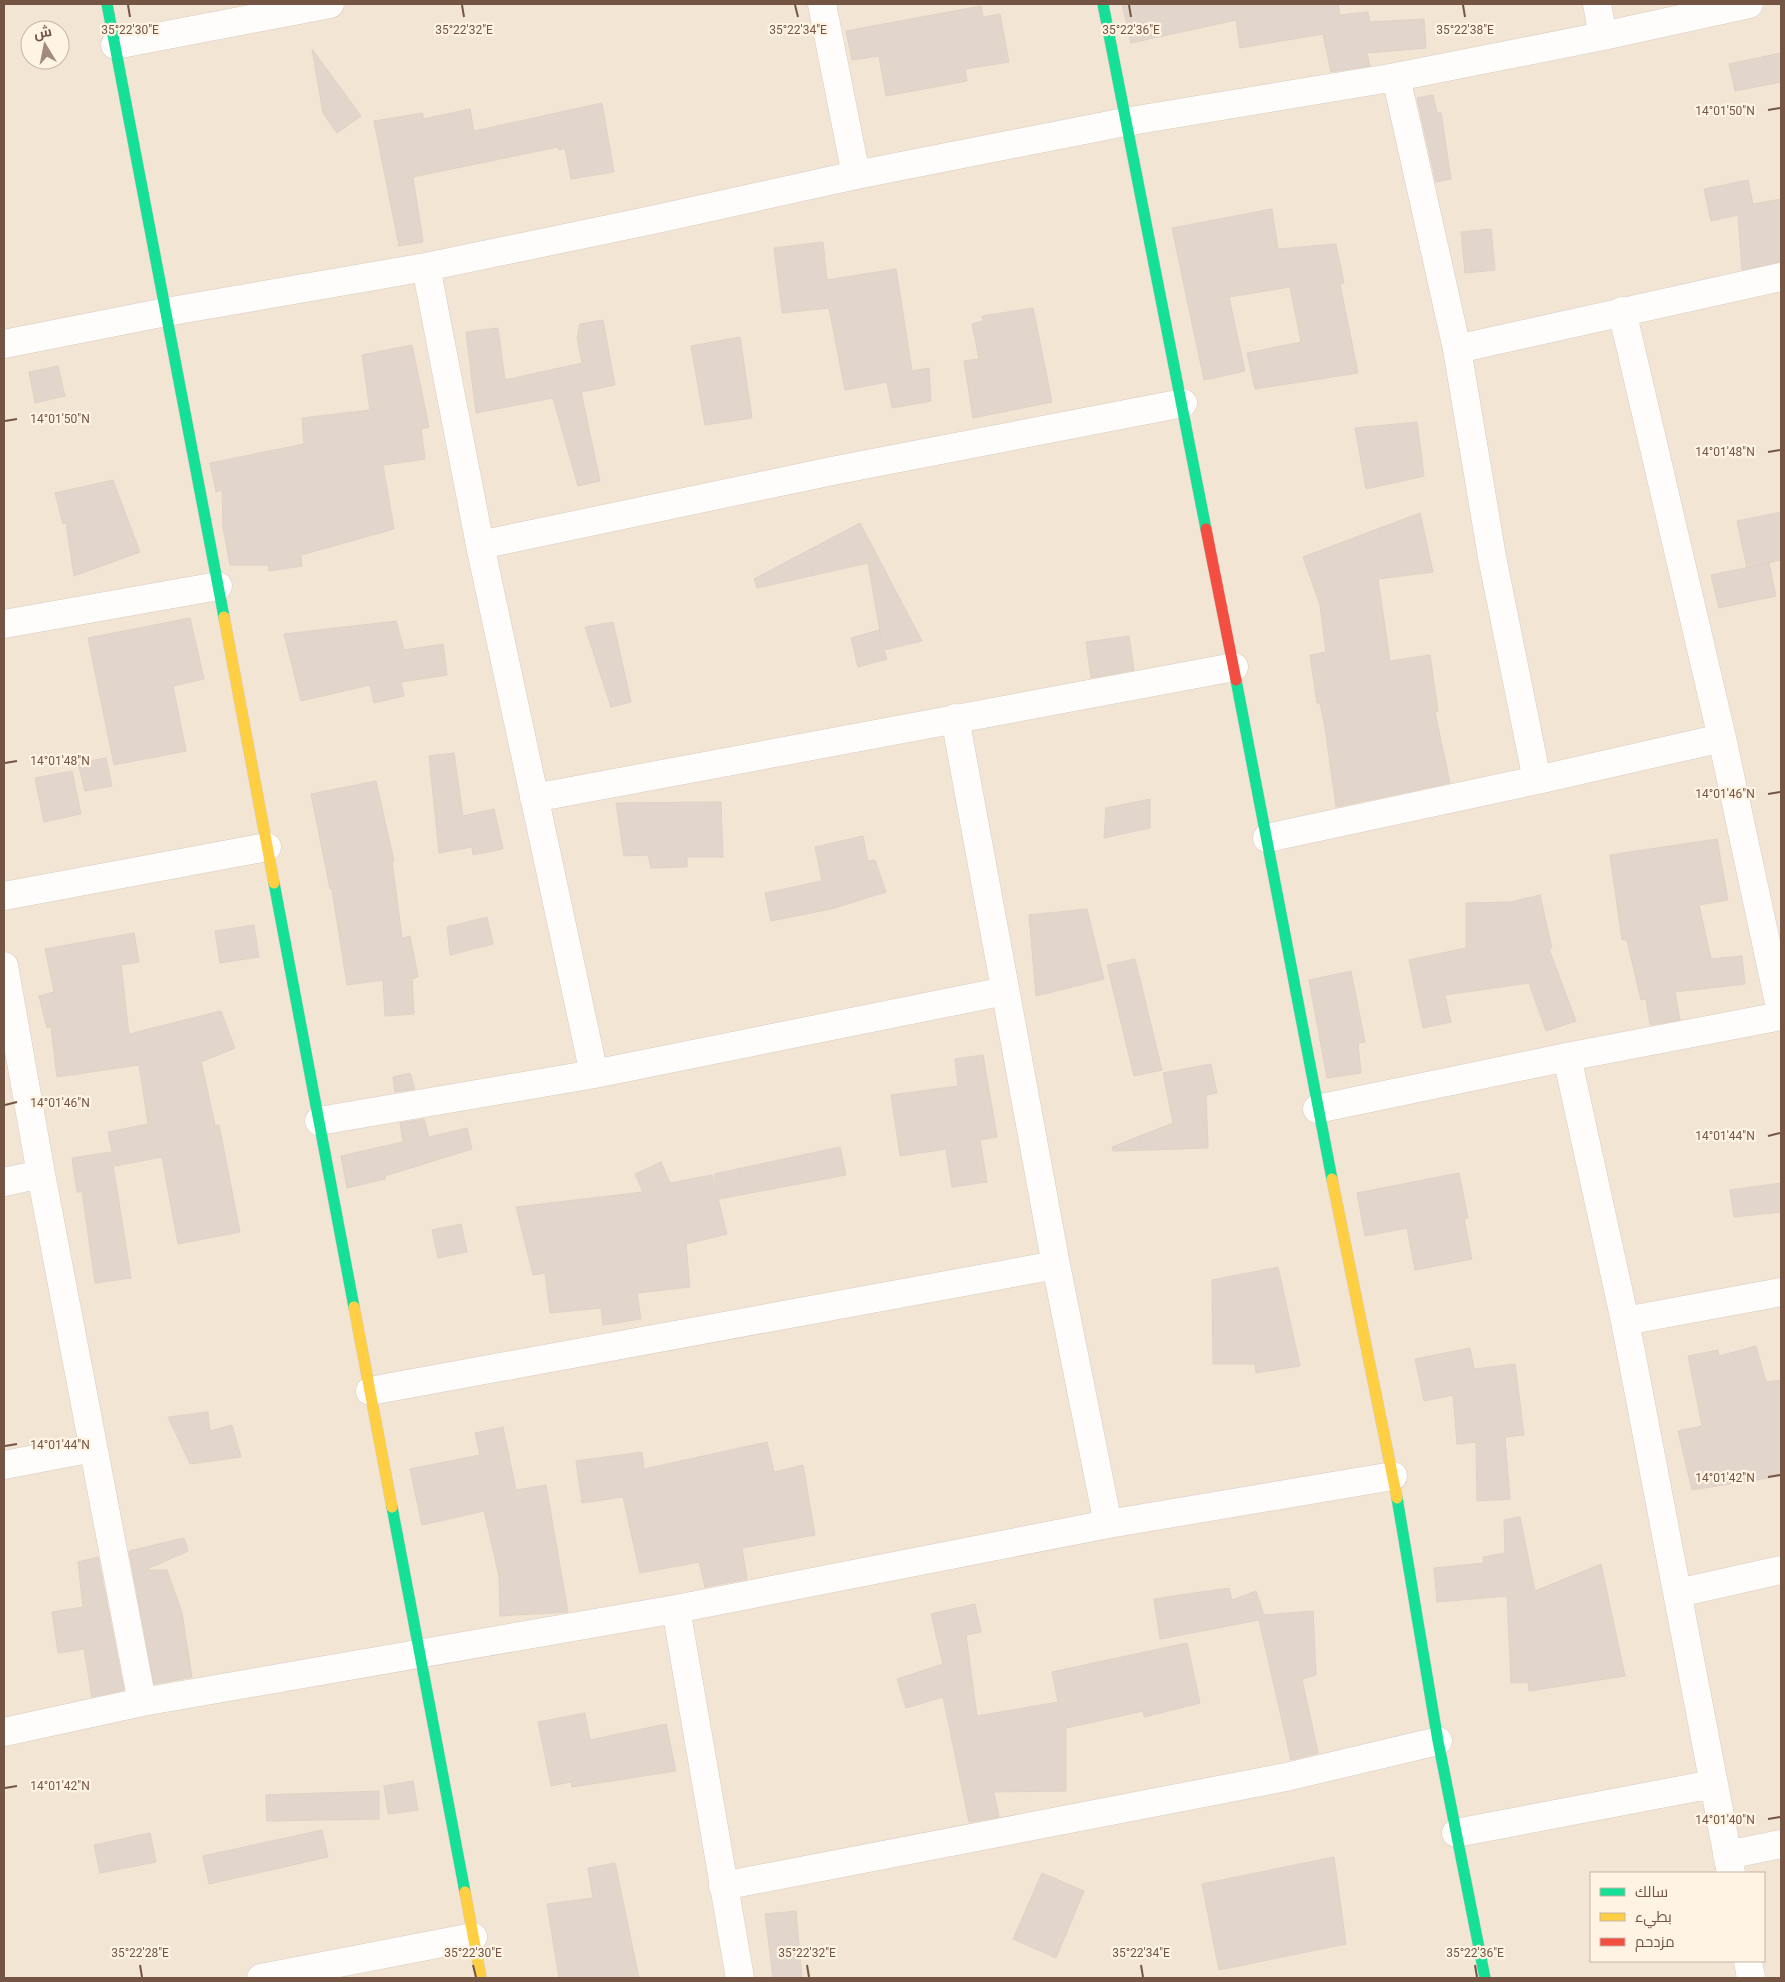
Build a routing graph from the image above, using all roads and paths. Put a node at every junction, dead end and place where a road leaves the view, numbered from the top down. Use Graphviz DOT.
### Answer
graph roads {
  1 [pos="107,4"];
  2 [pos="330,4"];
  3 [pos="822,4"];
  4 [pos="1103,4"];
  5 [pos="1597,4"];
  6 [pos="1748,4"];
  7 [pos="1603,36"];
  8 [pos="115,45"];
  9 [pos="1396,77"];
  10 [pos="1125,122"];
  11 [pos="856,175"];
  12 [pos="426,267"];
  13 [pos="1781,277"];
  14 [pos="1622,311"];
  15 [pos="166,312"];
  16 [pos="4,344"];
  17 [pos="1457,349"];
  18 [pos="1183,403"];
  19 [pos="480,545"];
  20 [pos="218,586"];
  21 [pos="4,624"];
  22 [pos="1234,667"];
  23 [pos="955,718"];
  24 [pos="1722,738"];
  25 [pos="1538,780"];
  26 [pos="534,798"];
  27 [pos="1267,838"];
  28 [pos="267,847"];
  29 [pos="4,896"];
  30 [pos="4,966"];
  31 [pos="1005,991"];
  32 [pos="1781,1014"];
  33 [pos="1567,1056"];
  34 [pos="594,1074"];
  35 [pos="1317,1109"];
  36 [pos="319,1122"];
  37 [pos="41,1174"];
  38 [pos="4,1182"];
  39 [pos="1056,1265"];
  40 [pos="1781,1292"];
  41 [pos="1625,1321"];
  42 [pos="370,1391"];
  43 [pos="94,1448"];
  44 [pos="4,1465"];
  45 [pos="1393,1476"];
  46 [pos="1108,1524"];
  47 [pos="1781,1570"];
  48 [pos="1678,1593"];
  49 [pos="676,1609"];
  50 [pos="420,1654"];
  51 [pos="142,1702"];
  52 [pos="4,1732"];
  53 [pos="1438,1741"];
  54 [pos="1713,1784"];
  55 [pos="1456,1833"];
  56 [pos="1781,1844"];
  57 [pos="1729,1864"];
  58 [pos="723,1886"];
  59 [pos="473,1937"];
  60 [pos="1748,1962"];
  61 [pos="262,1978"];
  62 [pos="481,1978"];
  63 [pos="740,1978"];
  64 [pos="1485,1978"];
  65 [pos="1751,1978"];
  1 -- 8 [label="street"];
  2 -- 8 [label="street"];
  3 -- 11 [label="street"];
  4 -- 10 [label="street"];
  5 -- 7 [label="street"];
  6 -- 7 [label="street"];
  7 -- 9 [label="street"];
  8 -- 15 [label="street"];
  9 -- 10 [label="street"];
  9 -- 17 [label="street"];
  10 -- 11 [label="street"];
  10 -- 18 [label="street"];
  11 -- 12 [label="street"];
  12 -- 15 [label="street"];
  12 -- 19 [label="street"];
  13 -- 14 [label="street"];
  14 -- 17 [label="street"];
  14 -- 24 [label="street"];
  15 -- 16 [label="street"];
  15 -- 20 [label="street"];
  17 -- 25 [label="street"];
  18 -- 19 [label="street"];
  18 -- 22 [label="street"];
  19 -- 26 [label="street"];
  20 -- 21 [label="street"];
  20 -- 28 [label="street"];
  22 -- 23 [label="street"];
  22 -- 27 [label="street"];
  23 -- 26 [label="street"];
  23 -- 31 [label="street"];
  24 -- 25 [label="street"];
  24 -- 32 [label="street"];
  25 -- 27 [label="street"];
  26 -- 34 [label="street"];
  27 -- 35 [label="street"];
  28 -- 29 [label="street"];
  28 -- 36 [label="street"];
  30 -- 37 [label="street"];
  31 -- 34 [label="street"];
  31 -- 39 [label="street"];
  32 -- 33 [label="street"];
  33 -- 35 [label="street"];
  33 -- 41 [label="street"];
  34 -- 36 [label="street"];
  35 -- 45 [label="street"];
  36 -- 42 [label="street"];
  37 -- 38 [label="street"];
  37 -- 43 [label="street"];
  39 -- 42 [label="street"];
  39 -- 46 [label="street"];
  40 -- 41 [label="street"];
  41 -- 48 [label="street"];
  42 -- 50 [label="street"];
  43 -- 44 [label="street"];
  43 -- 51 [label="street"];
  45 -- 46 [label="street"];
  45 -- 53 [label="street"];
  46 -- 49 [label="street"];
  47 -- 48 [label="street"];
  48 -- 54 [label="street"];
  49 -- 50 [label="street"];
  49 -- 58 [label="street"];
  50 -- 51 [label="street"];
  50 -- 59 [label="street"];
  51 -- 52 [label="street"];
  53 -- 55 [label="street"];
  53 -- 58 [label="street"];
  54 -- 55 [label="street"];
  54 -- 57 [label="street"];
  55 -- 64 [label="street"];
  56 -- 57 [label="street"];
  58 -- 63 [label="street"];
  59 -- 61 [label="street"];
  59 -- 62 [label="street"];
  60 -- 65 [label="street"];
}
